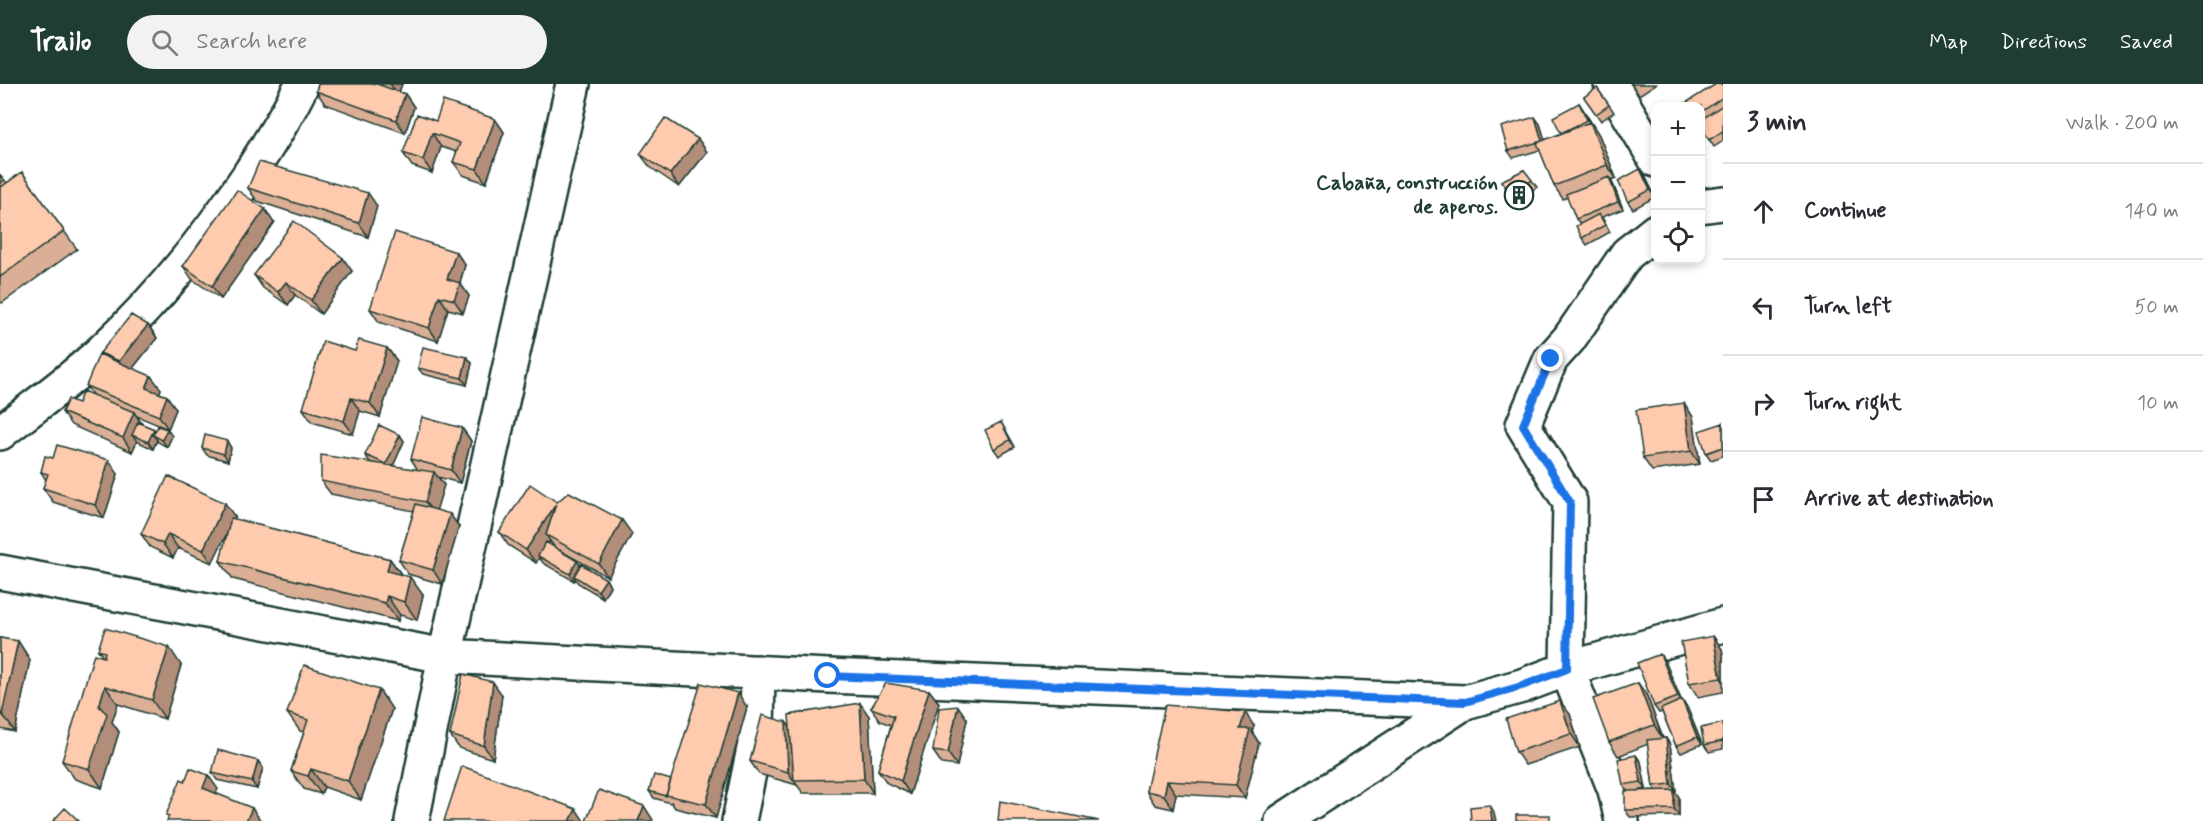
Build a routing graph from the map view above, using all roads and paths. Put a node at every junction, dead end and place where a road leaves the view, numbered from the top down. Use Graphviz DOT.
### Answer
graph roads {
  1 [pos="302,84"];
  2 [pos="573,84"];
  3 [pos="1611,84"];
  4 [pos="1654,156"];
  5 [pos="1723,203"];
  6 [pos="1705,205"];
  7 [pos="1651,235"];
  8 [pos="0,433"];
  9 [pos="0,572"];
  10 [pos="1723,625"];
  11 [pos="445,656"];
  12 [pos="1567,669"];
  13 [pos="758,672"];
  14 [pos="1465,702"];
  15 [pos="412,821"];
  16 [pos="740,821"];
  17 [pos="1282,821"];
  18 [pos="1622,821"];
  1 -- 8 [label="street"];
  2 -- 11 [label="street"];
  3 -- 4 [label="street"];
  5 -- 6 [label="street"];
  7 -- 12 [label="street"];
  9 -- 11 [label="street"];
  10 -- 12 [label="street"];
  11 -- 13 [label="street"];
  11 -- 15 [label="street"];
  12 -- 14 [label="street"];
  12 -- 18 [label="street"];
  13 -- 14 [label="street"];
  13 -- 16 [label="street"];
  14 -- 17 [label="street"];
}
